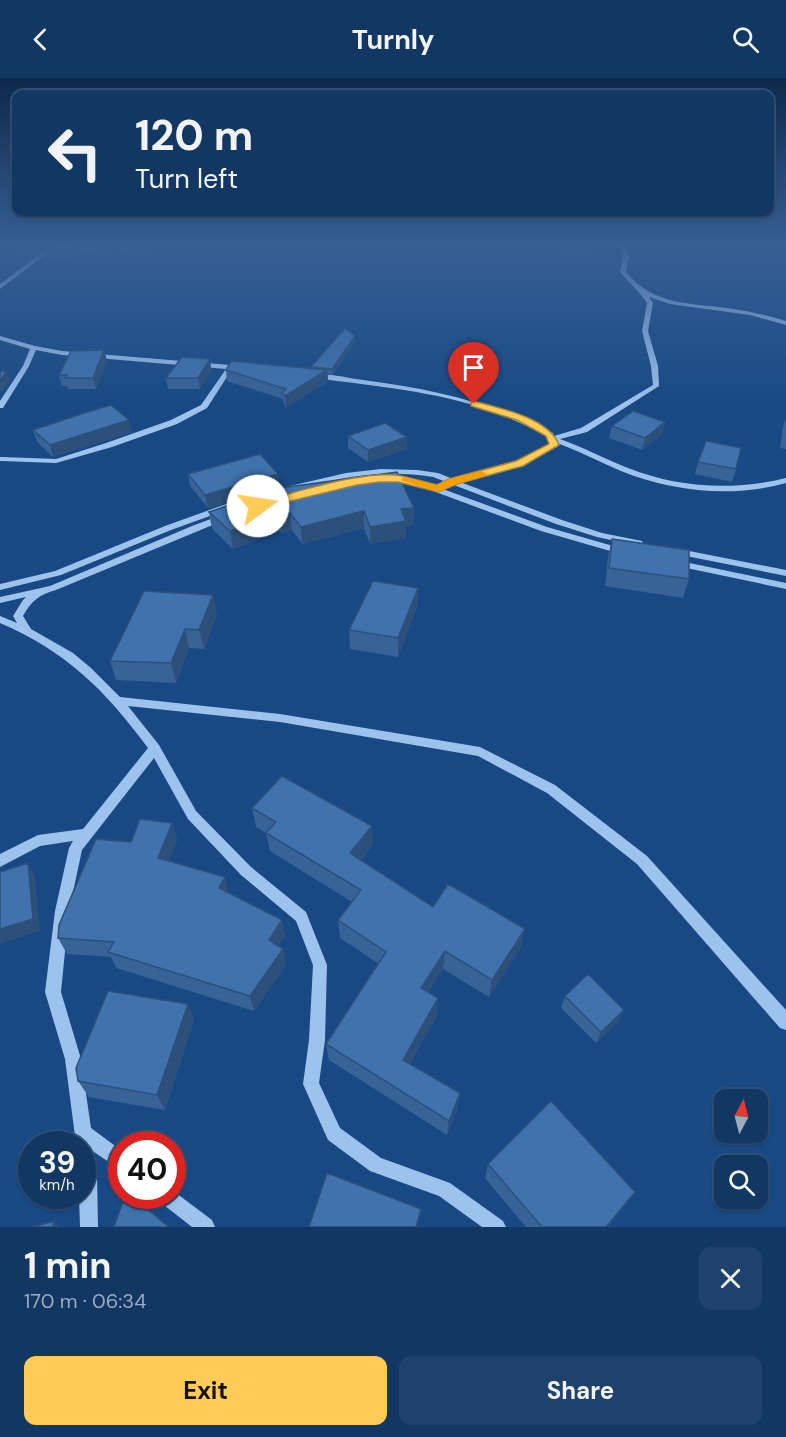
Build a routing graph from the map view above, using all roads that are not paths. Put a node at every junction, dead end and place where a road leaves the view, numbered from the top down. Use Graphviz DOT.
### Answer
graph roads {
  1 [pos="647,299"];
  2 [pos="660,299"];
  3 [pos="786,323"];
  4 [pos="0,338"];
  5 [pos="34,348"];
  6 [pos="230,367"];
  7 [pos="251,369"];
  8 [pos="310,375"];
  9 [pos="0,405"];
  10 [pos="552,439"];
  11 [pos="2,459"];
  12 [pos="786,480"];
  13 [pos="453,482"];
  14 [pos="438,489"];
  15 [pos="645,545"];
  16 [pos="668,550"];
  17 [pos="633,554"];
  18 [pos="666,561"];
  19 [pos="786,573"];
  20 [pos="20,583"];
  21 [pos="0,586"];
  22 [pos="786,586"];
  23 [pos="39,592"];
  24 [pos="0,600"];
  25 [pos="18,616"];
  26 [pos="1,617"];
  27 [pos="27,630"];
  28 [pos="120,701"];
  29 [pos="155,748"];
  30 [pos="87,834"];
  31 [pos="0,861"];
  32 [pos="786,1022"];
  33 [pos="83,1131"];
  34 [pos="89,1209"];
  35 [pos="183,1209"];
  36 [pos="206,1226"];
  37 [pos="89,1227"];
  38 [pos="497,1227"];
  1 -- 10 [label="street"];
  2 -- 3 [label="street"];
  4 -- 5 [label="street"];
  5 -- 6 [label="street"];
  5 -- 9 [label="street"];
  6 -- 7 [label="street"];
  6 -- 11 [label="street"];
  8 -- 10 [label="street"];
  10 -- 12 [label="street"];
  10 -- 13 [label="street"];
  13 -- 14 [label="street"];
  13 -- 14 [label="street"];
  13 -- 15 [label="street"];
  14 -- 17 [label="street"];
  16 -- 19 [label="street"];
  18 -- 22 [label="street"];
  20 -- 21 [label="street"];
  20 -- 23 [label="street"];
  20 -- 24 [label="street"];
  23 -- 24 [label="street"];
  23 -- 25 [label="street"];
  24 -- 25 [label="street"];
  25 -- 27 [label="street"];
  26 -- 27 [label="street"];
  27 -- 28 [label="street"];
  28 -- 29 [label="street"];
  28 -- 32 [label="street"];
  29 -- 30 [label="street"];
  29 -- 38 [label="street"];
  30 -- 31 [label="street"];
  30 -- 33 [label="street"];
  34 -- 37 [label="street"];
  35 -- 36 [label="street"];
}
